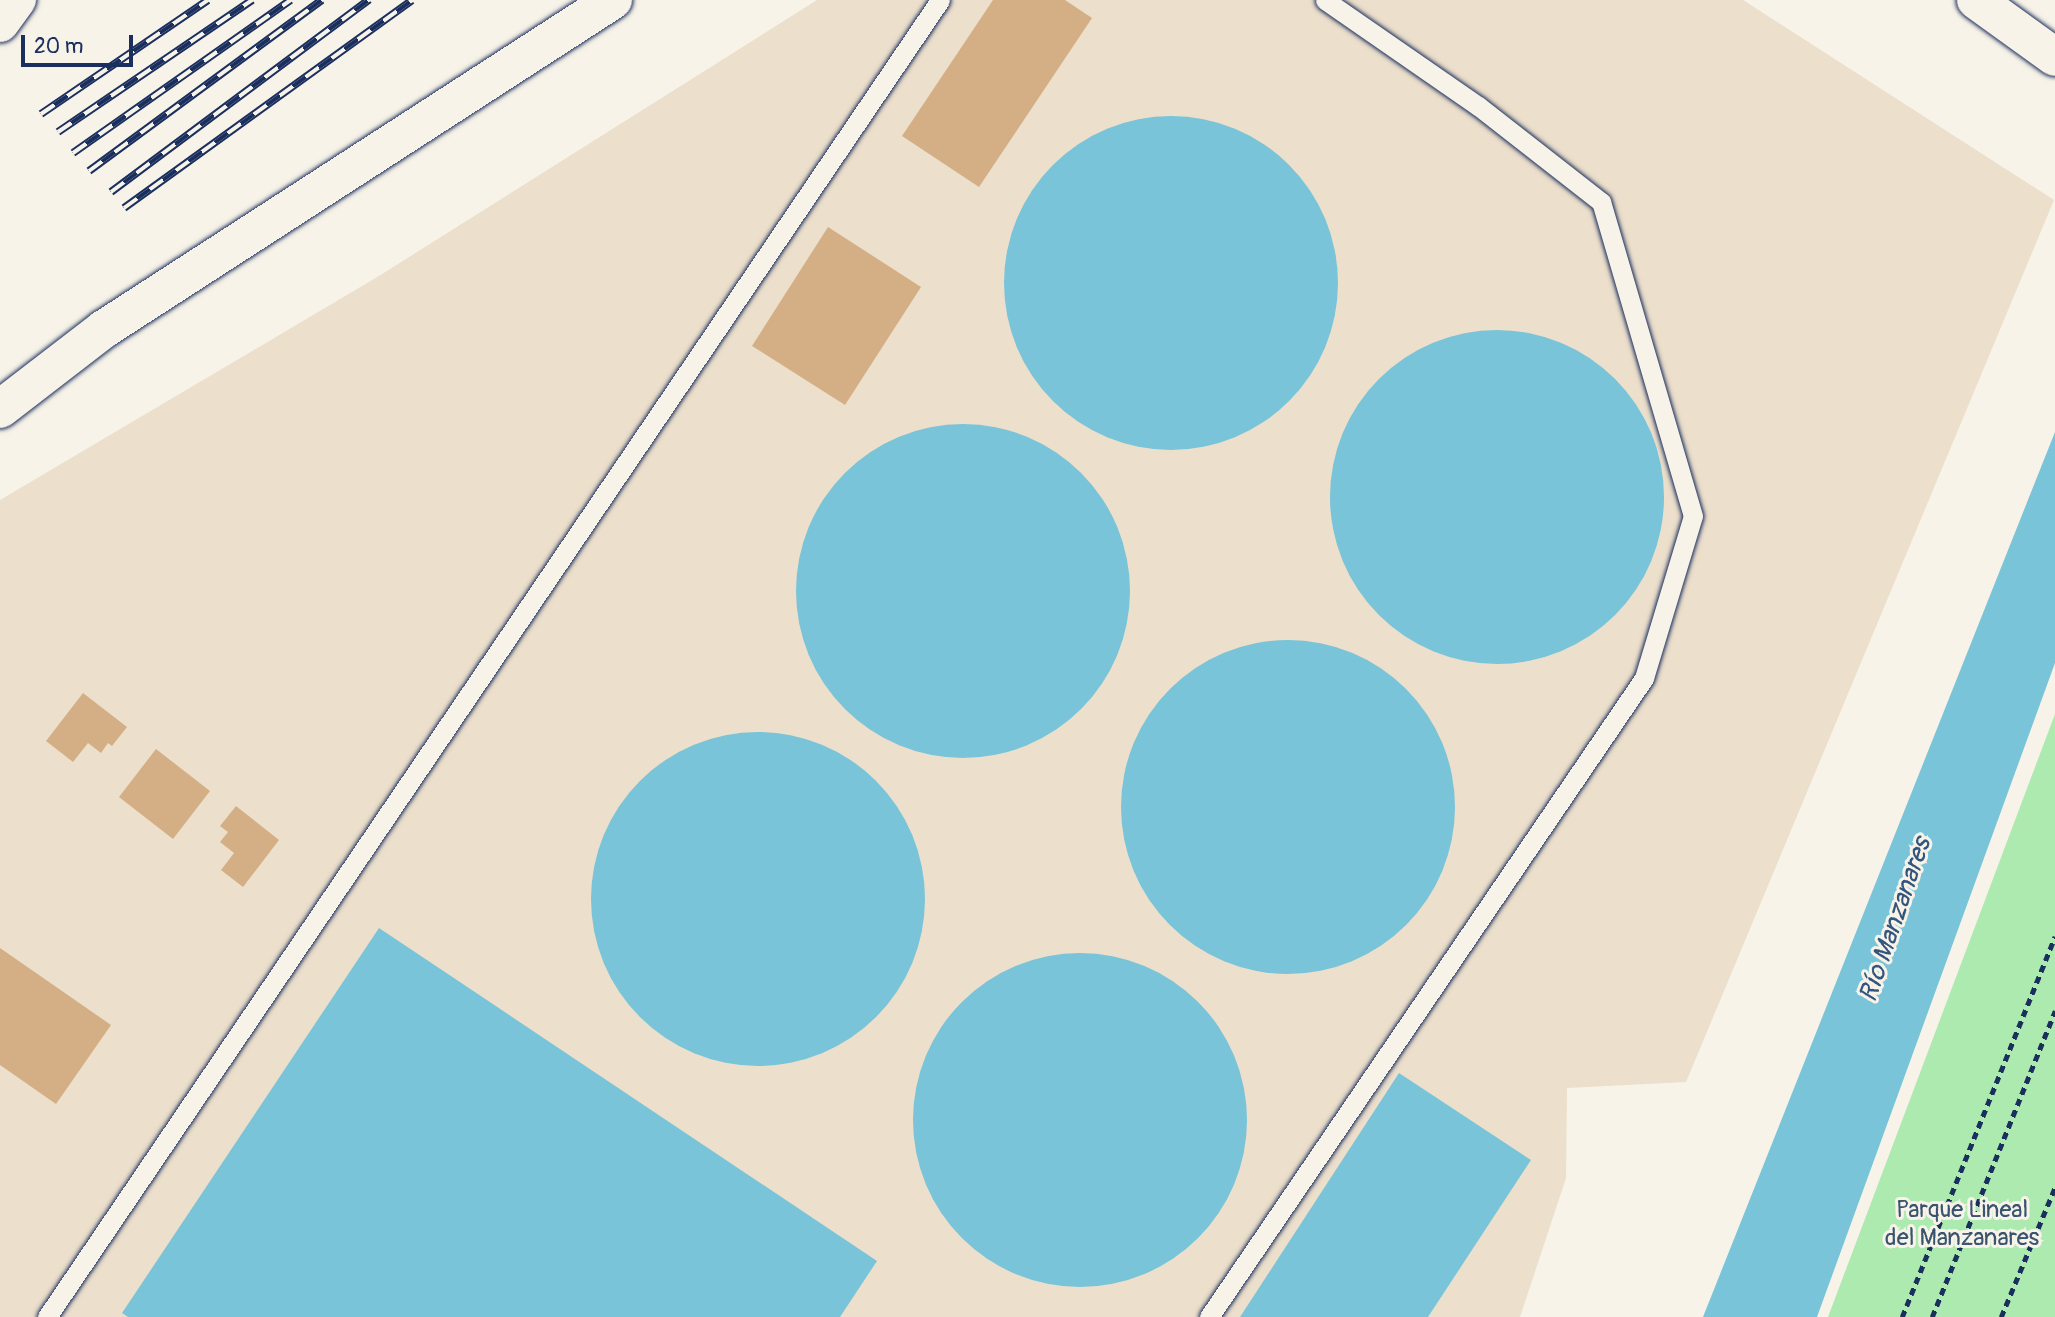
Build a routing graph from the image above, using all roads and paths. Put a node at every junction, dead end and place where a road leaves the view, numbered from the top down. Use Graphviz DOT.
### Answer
graph roads {
  1 [pos="17,0"];
  2 [pos="613,0"];
  3 [pos="940,0"];
  4 [pos="1325,0"];
  5 [pos="1976,0"];
  6 [pos="0,23"];
  7 [pos="2055,57"];
  8 [pos="0,410"];
  9 [pos="2055,937"];
  10 [pos="2055,1011"];
  11 [pos="2055,1187"];
  12 [pos="47,1317"];
  13 [pos="1209,1317"];
  14 [pos="1902,1317"];
  15 [pos="1932,1317"];
  16 [pos="2001,1317"];
  1 -- 6 [label="highway"];
  2 -- 8 [label="highway"];
  3 -- 12 [label="lane"];
  4 -- 13 [label="lane"];
  5 -- 7 [label="highway"];
  9 -- 14 [label="path"];
  10 -- 15 [label="path"];
  11 -- 16 [label="path"];
}
